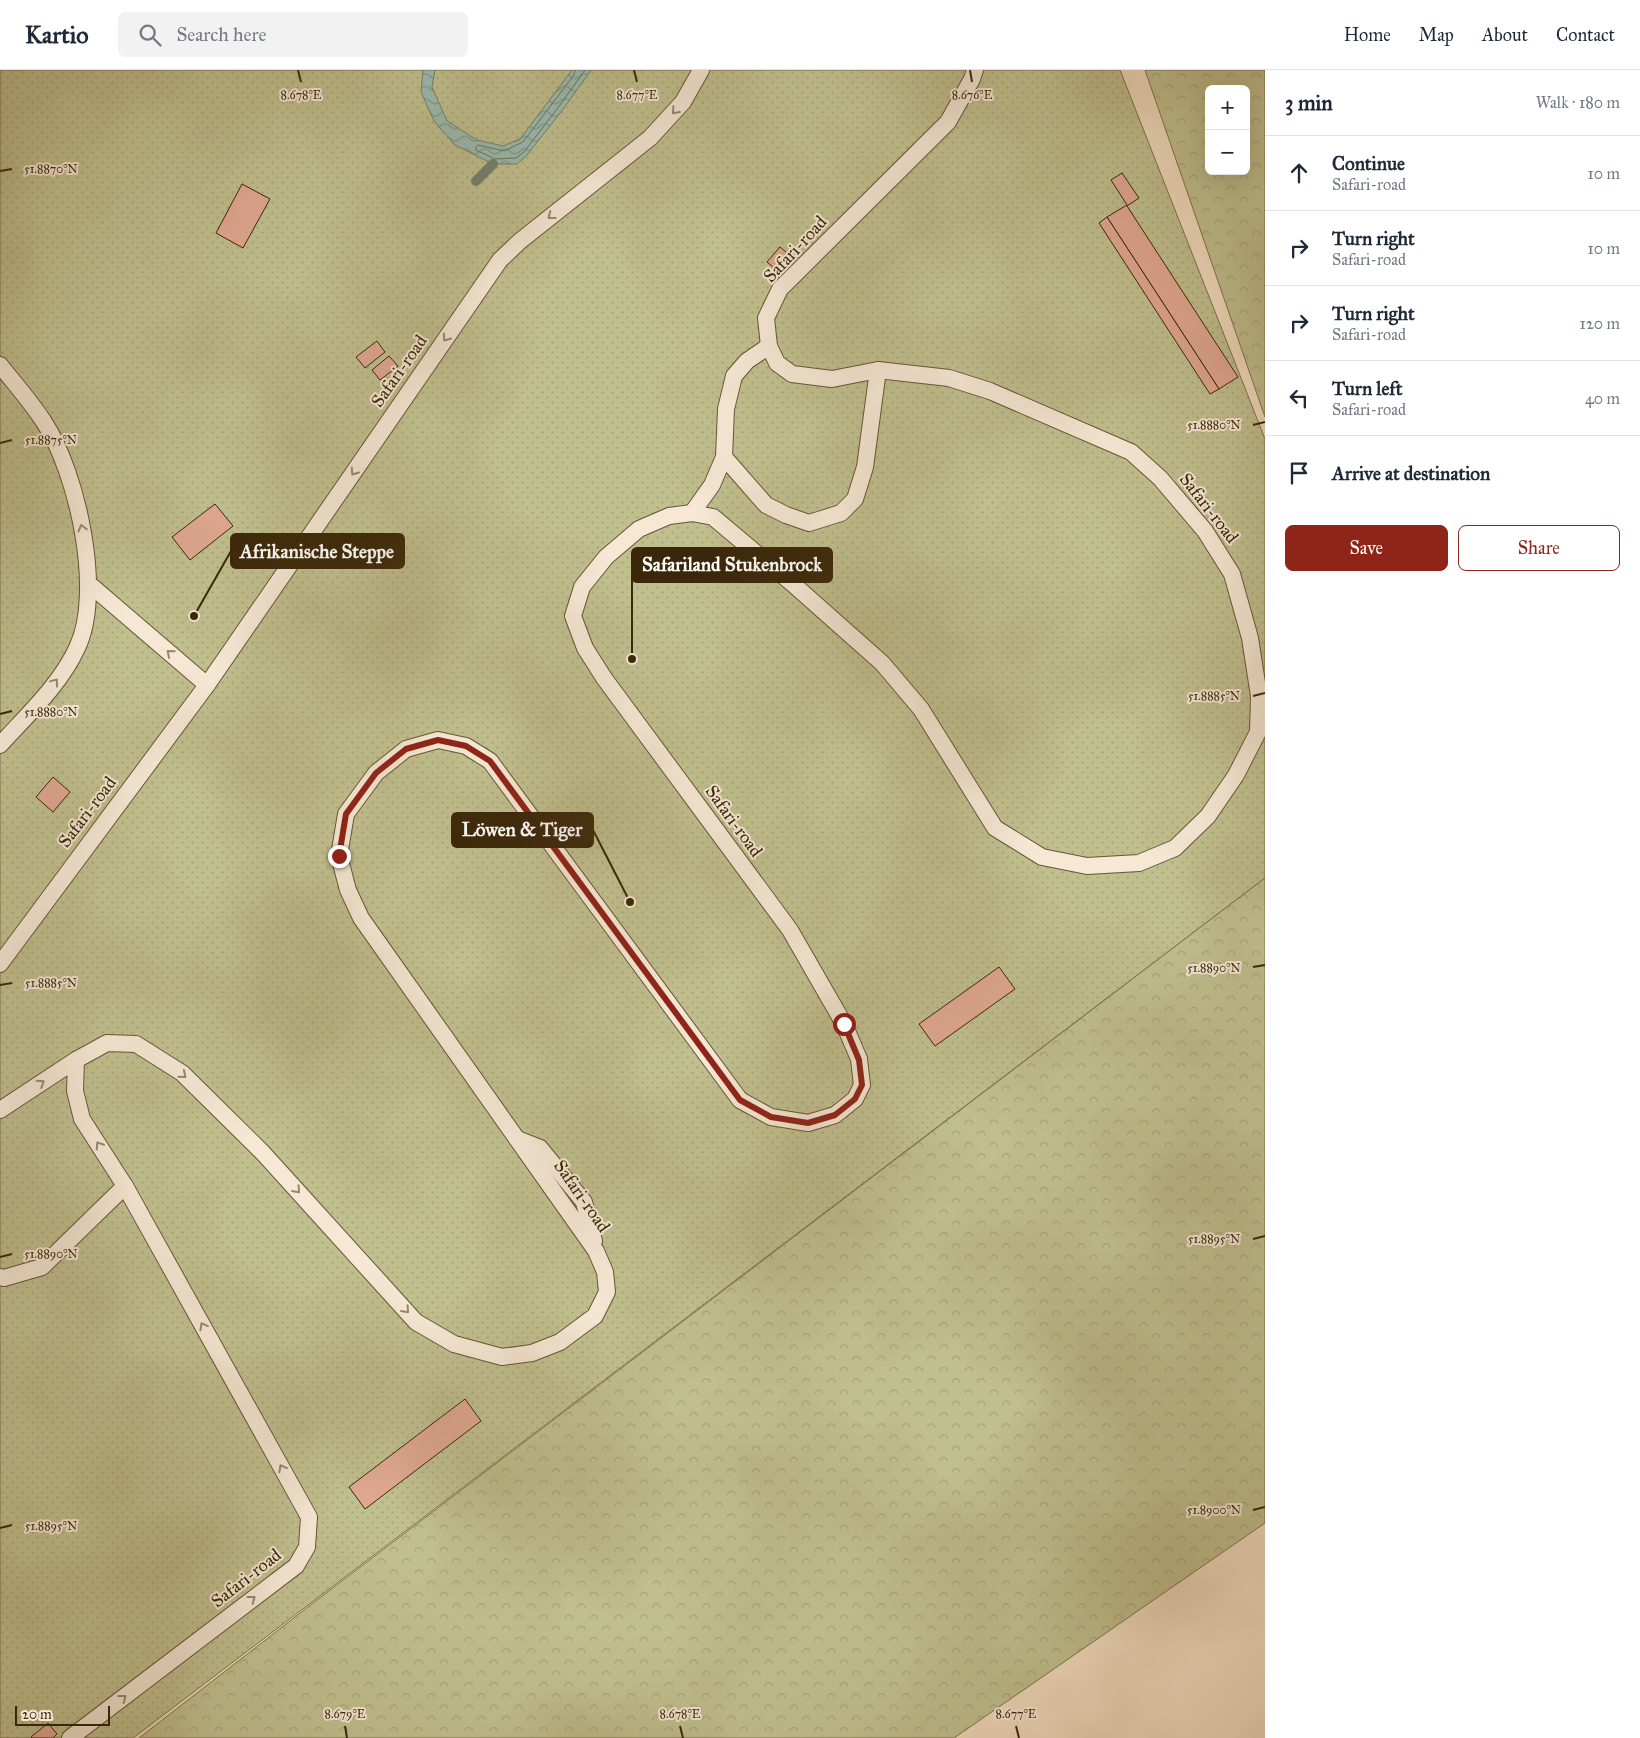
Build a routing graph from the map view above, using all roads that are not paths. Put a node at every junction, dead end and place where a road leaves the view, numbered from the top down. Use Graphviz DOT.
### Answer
graph roads {
  1 [pos="701,70"];
  2 [pos="975,70"];
  3 [pos="769,346"];
  4 [pos="0,365"];
  5 [pos="878,370"];
  6 [pos="724,457"];
  7 [pos="692,513"];
  8 [pos="88,584"];
  9 [pos="207,685"];
  10 [pos="0,745"];
  11 [pos="0,964"];
  12 [pos="76,1060"];
  13 [pos="0,1110"];
  14 [pos="125,1186"];
  15 [pos="0,1277"];
  16 [pos="70,1738"];
  1 -- 9 [label="lane, Safari-road, one-way"];
  2 -- 3 [label="lane, Safari-road"];
  3 -- 5 [label="lane, Safari-road"];
  3 -- 6 [label="lane"];
  8 -- 4 [label="lane, one-way"];
  5 -- 6 [label="lane"];
  5 -- 7 [label="lane, Safari-road"];
  6 -- 7 [label="lane"];
  12 -- 7 [label="lane, Safari-road, one-way"];
  9 -- 8 [label="lane, one-way"];
  10 -- 8 [label="lane, one-way"];
  9 -- 11 [label="lane, Safari-road"];
  13 -- 12 [label="lane, Safari-road, one-way"];
  14 -- 12 [label="lane, Safari-road, one-way"];
  14 -- 15 [label="lane"];
  16 -- 14 [label="lane, Safari-road, one-way"];
}
